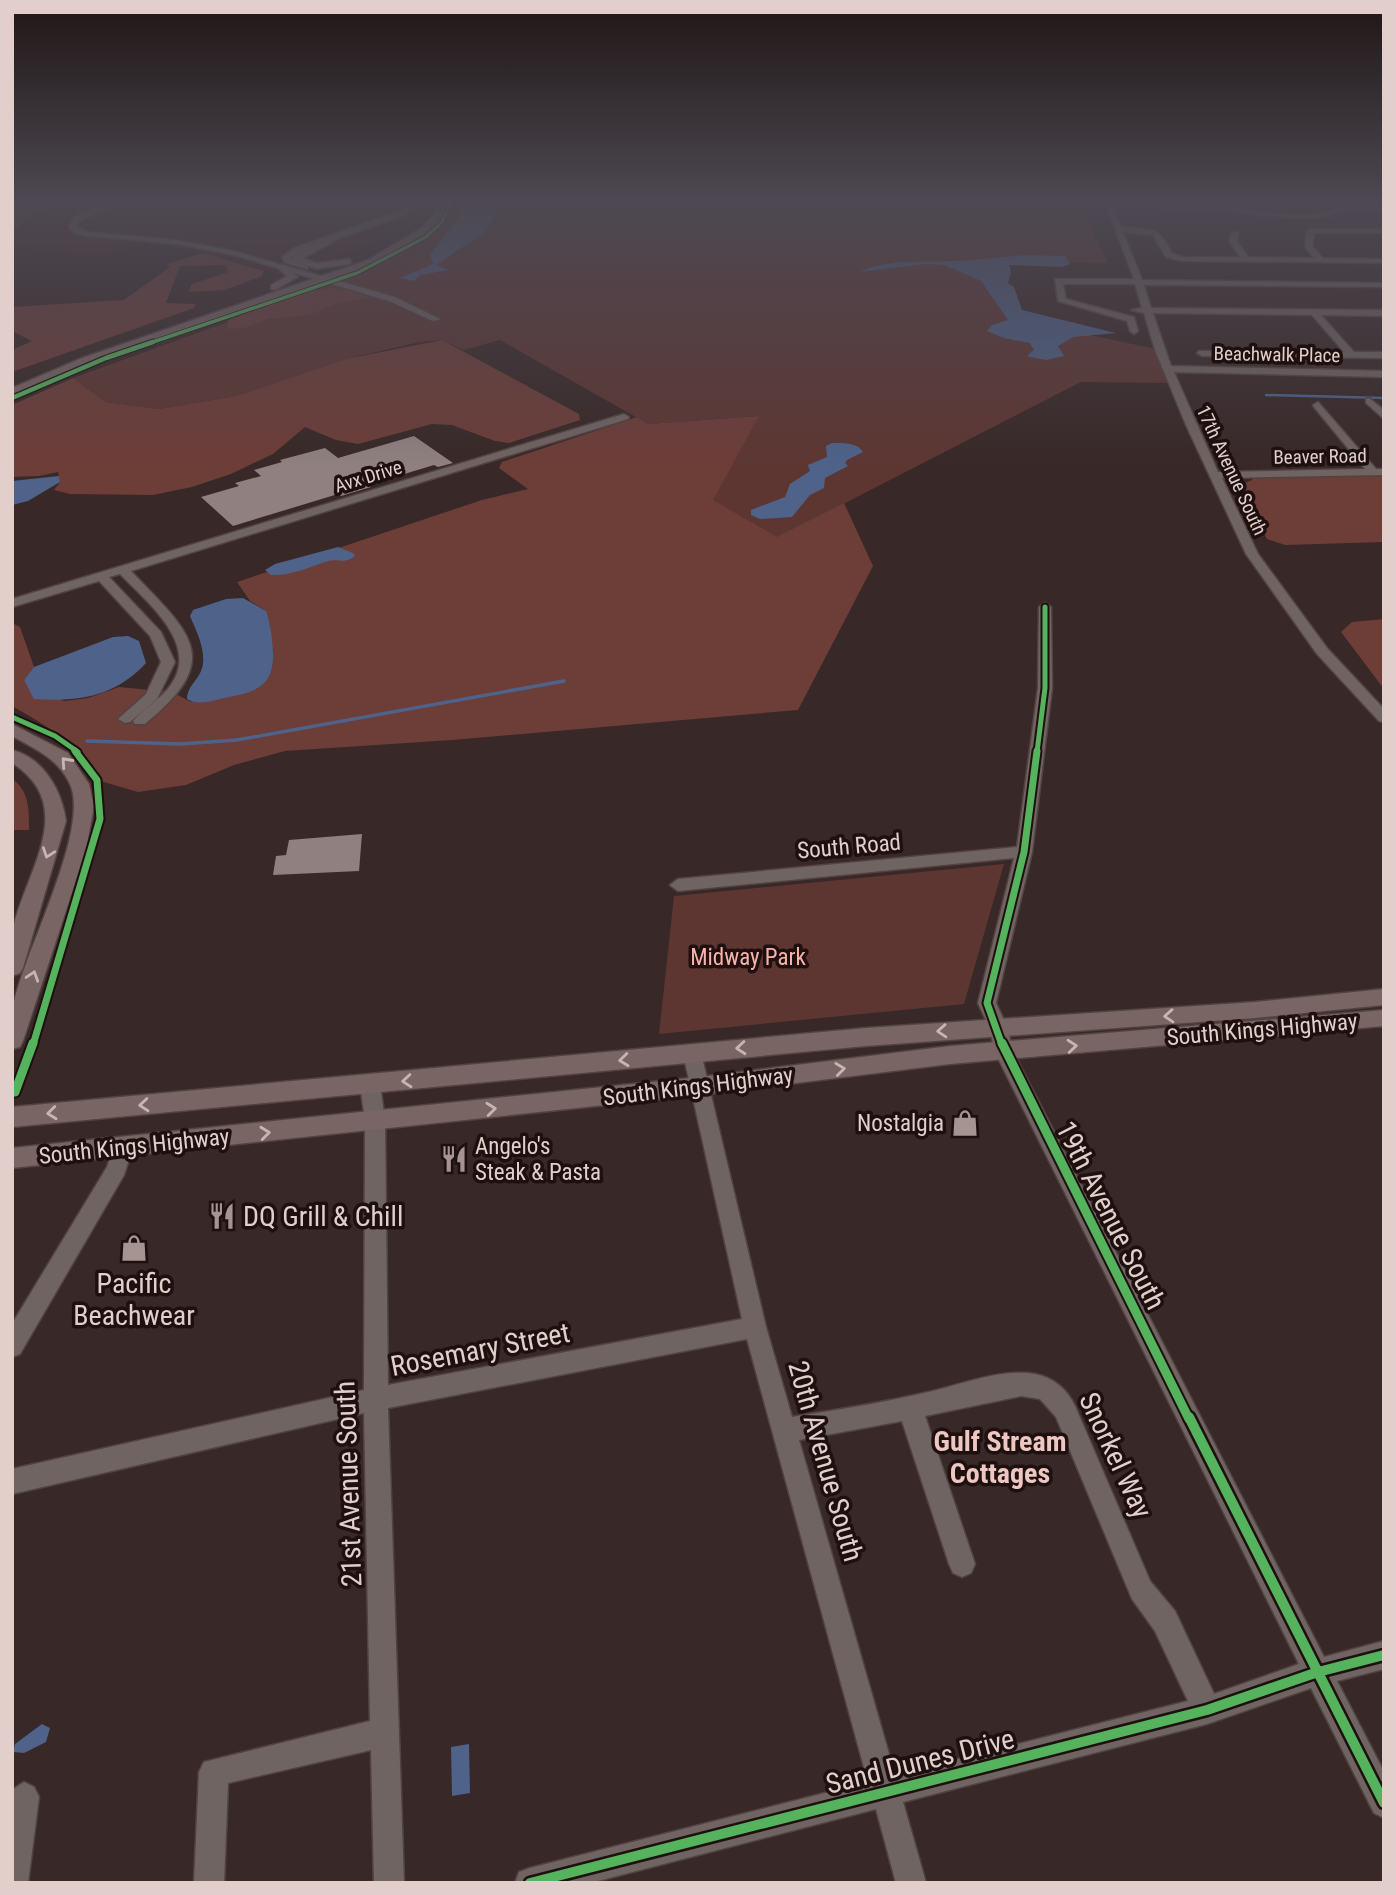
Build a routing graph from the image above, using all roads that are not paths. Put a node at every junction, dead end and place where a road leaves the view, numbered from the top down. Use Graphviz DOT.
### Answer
graph roads {
  1 [pos="265,291"];
  2 [pos="269,291"];
  3 [pos="280,291"];
  4 [pos="368,291"];
  5 [pos="1060,291"];
  6 [pos="1141,291"];
  7 [pos="260,294"];
  8 [pos="1146,310"];
  9 [pos="1384,313"];
  10 [pos="1118,314"];
  11 [pos="1317,315"];
  12 [pos="1189,317"];
  13 [pos="436,319"];
  14 [pos="1384,319"];
  15 [pos="1134,331"];
  16 [pos="1202,353"];
  17 [pos="1351,355"];
  18 [pos="1384,355"];
  19 [pos="1168,369"];
  20 [pos="1384,374"];
  21 [pos="12,383"];
  22 [pos="12,392"];
  23 [pos="1369,401"];
  24 [pos="1318,405"];
  25 [pos="1384,416"];
  26 [pos="624,417"];
  27 [pos="1379,472"];
  28 [pos="1214,475"];
  29 [pos="124,571"];
  30 [pos="102,577"];
  31 [pos="16,603"];
  32 [pos="1045,607"];
  33 [pos="174,627"];
  34 [pos="154,634"];
  35 [pos="1384,718"];
  36 [pos="125,719"];
  37 [pos="141,721"];
  38 [pos="12,729"];
  39 [pos="12,755"];
  40 [pos="1024,852"];
  41 [pos="678,885"];
  42 [pos="12,968"];
  43 [pos="1384,997"];
  44 [pos="1384,1018"];
  45 [pos="998,1027"];
  46 [pos="12,1041"];
  47 [pos="1004,1052"];
  48 [pos="692,1053"];
  49 [pos="370,1084"];
  50 [pos="700,1086"];
  51 [pos="12,1117"];
  52 [pos="375,1121"];
  53 [pos="123,1147"];
  54 [pos="12,1158"];
  55 [pos="755,1327"];
  56 [pos="12,1346"];
  57 [pos="376,1399"];
  58 [pos="910,1408"];
  59 [pos="786,1430"];
  60 [pos="12,1482"];
  61 [pos="962,1564"];
  62 [pos="1384,1655"];
  63 [pos="1318,1672"];
  64 [pos="1208,1710"];
  65 [pos="385,1732"];
  66 [pos="887,1790"];
  67 [pos="24,1797"];
  68 [pos="1384,1803"];
  69 [pos="13,1883"];
  70 [pos="209,1883"];
  71 [pos="389,1883"];
  72 [pos="530,1883"];
  73 [pos="911,1883"];
  1 -- 7 [label="main road"];
  2 -- 7 [label="main road"];
  3 -- 22 [label="main road"];
  4 -- 13 [label="street"];
  5 -- 10 [label="street"];
  6 -- 8 [label="street, 17th Avenue South"];
  7 -- 21 [label="main road"];
  8 -- 10 [label="street"];
  8 -- 11 [label="street"];
  8 -- 19 [label="street, 17th Avenue South"];
  9 -- 11 [label="street"];
  10 -- 15 [label="street"];
  11 -- 12 [label="street"];
  11 -- 14 [label="street"];
  11 -- 17 [label="street"];
  16 -- 17 [label="street"];
  17 -- 18 [label="street"];
  19 -- 20 [label="street, Beachwalk Place"];
  19 -- 28 [label="street, 17th Avenue South"];
  23 -- 25 [label="street"];
  24 -- 27 [label="street"];
  26 -- 29 [label="street, Avx Drive"];
  27 -- 28 [label="street, Beaver Road"];
  28 -- 35 [label="street, 17th Avenue South"];
  29 -- 30 [label="street, Avx Drive"];
  29 -- 33 [label="street"];
  30 -- 31 [label="street, Avx Drive"];
  30 -- 34 [label="street"];
  32 -- 40 [label="street, 19th Avenue South"];
  33 -- 34 [label="street"];
  33 -- 37 [label="street"];
  34 -- 36 [label="street"];
  46 -- 38 [label="main road, one-way"];
  39 -- 42 [label="main road, one-way"];
  40 -- 41 [label="street, South Road"];
  40 -- 45 [label="street, 19th Avenue South"];
  43 -- 45 [label="main road, South Kings Highway, one-way"];
  47 -- 44 [label="main road, South Kings Highway, one-way"];
  45 -- 47 [label="street, 19th Avenue South"];
  45 -- 48 [label="main road, South Kings Highway, one-way"];
  50 -- 47 [label="main road, South Kings Highway, one-way"];
  47 -- 63 [label="street, 19th Avenue South"];
  48 -- 49 [label="main road, South Kings Highway, one-way"];
  48 -- 50 [label="street, 20th Avenue South"];
  49 -- 51 [label="main road, South Kings Highway, one-way"];
  49 -- 52 [label="street, 21st Avenue South"];
  52 -- 50 [label="main road, South Kings Highway, one-way"];
  50 -- 55 [label="street, 20th Avenue South"];
  53 -- 52 [label="main road, South Kings Highway, one-way"];
  52 -- 57 [label="street, 21st Avenue South"];
  53 -- 54 [label="main road, South Kings Highway"];
  53 -- 56 [label="street"];
  55 -- 57 [label="street, Rosemary Street"];
  55 -- 59 [label="street, 20th Avenue South"];
  57 -- 60 [label="street, Rosemary Street"];
  57 -- 65 [label="street, 21st Avenue South"];
  58 -- 59 [label="street, Snorkel Way"];
  58 -- 61 [label="street"];
  58 -- 64 [label="street, Snorkel Way"];
  59 -- 66 [label="street, 20th Avenue South"];
  62 -- 63 [label="street, Sand Dunes Drive"];
  63 -- 64 [label="street, Sand Dunes Drive"];
  63 -- 68 [label="street, 19th Avenue South"];
  64 -- 66 [label="street, Sand Dunes Drive"];
  65 -- 70 [label="street"];
  65 -- 71 [label="street, 21st Avenue South"];
  66 -- 72 [label="street, Sand Dunes Drive"];
  66 -- 73 [label="street, 20th Avenue South"];
  67 -- 69 [label="street"];
}
